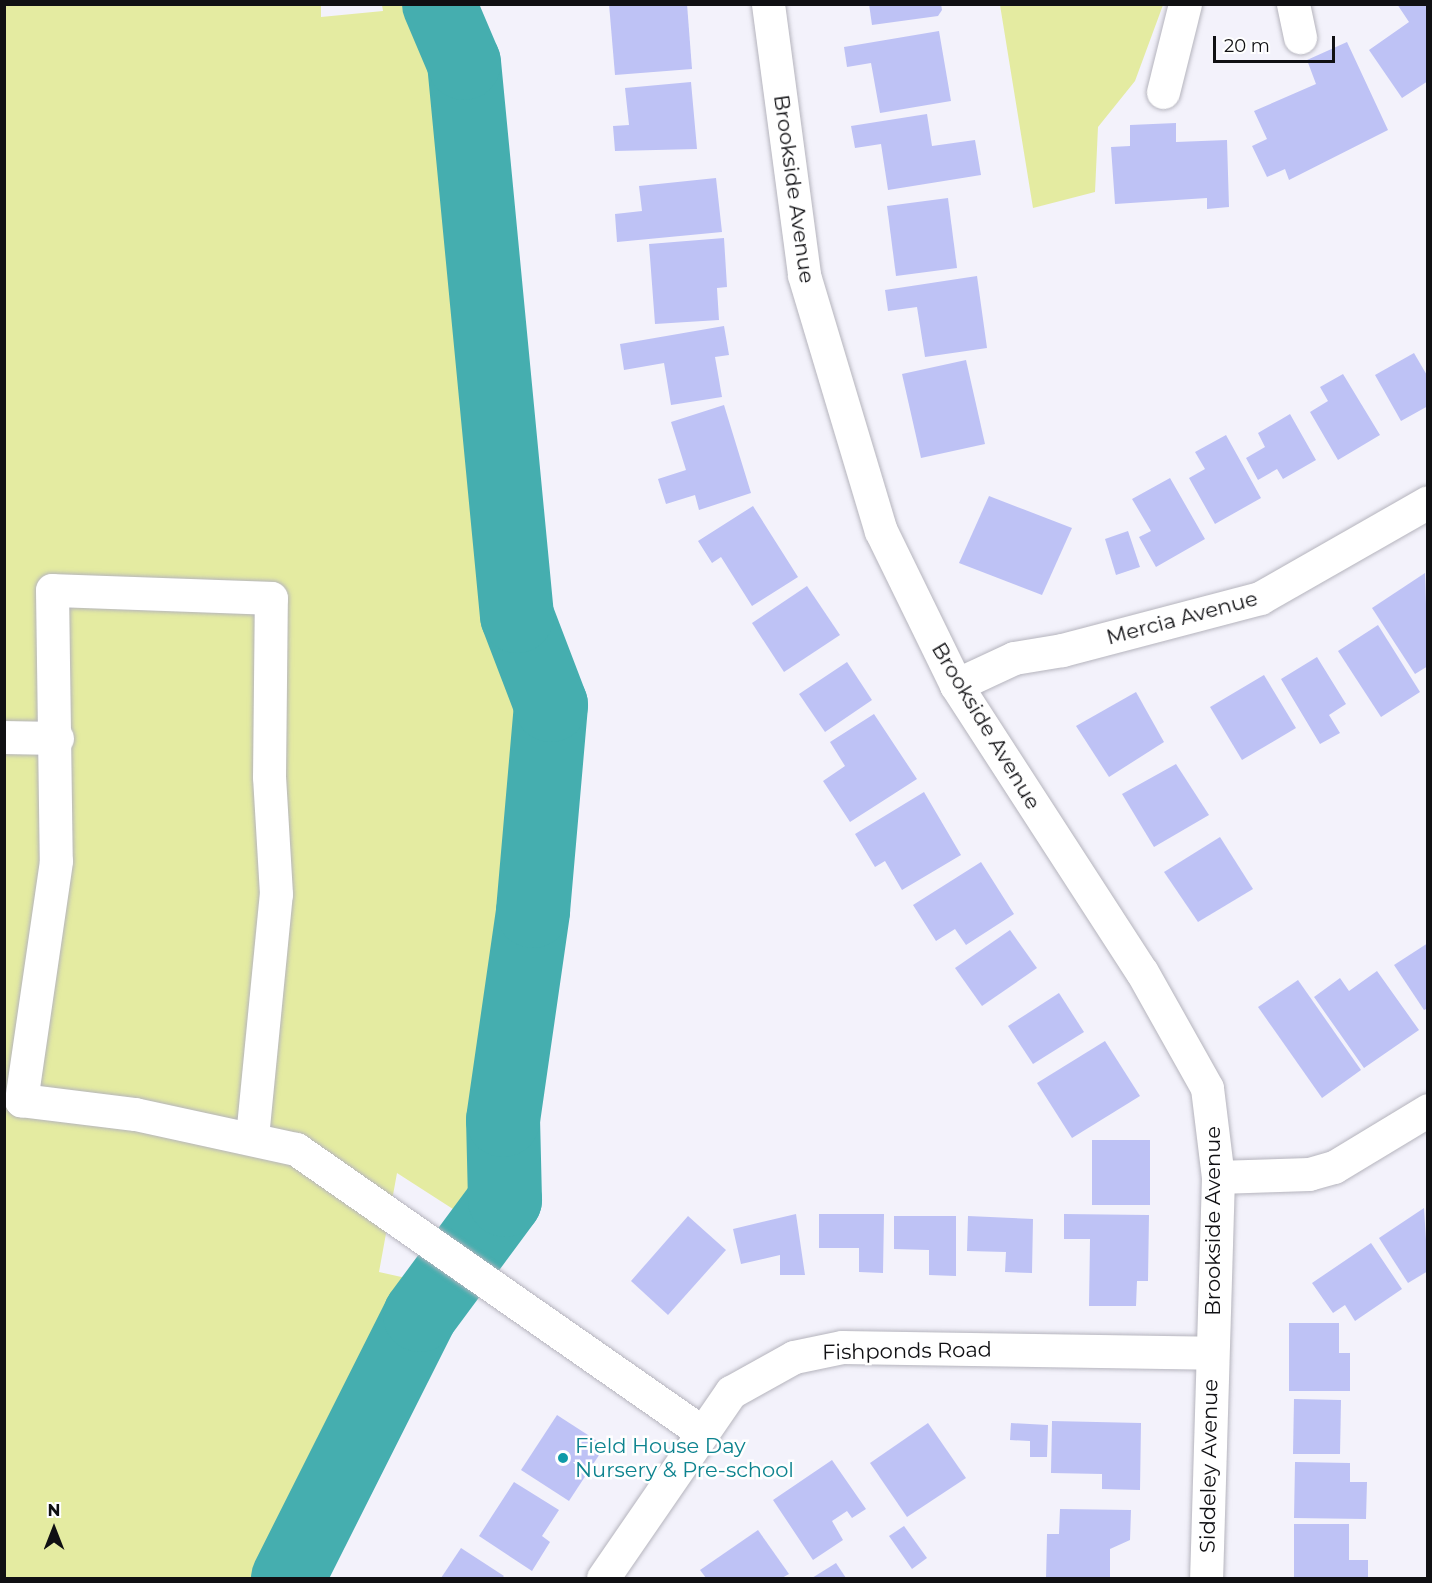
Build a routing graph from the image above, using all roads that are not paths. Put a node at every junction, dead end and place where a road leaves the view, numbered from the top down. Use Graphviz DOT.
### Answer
graph roads {
  1 [pos="768,4"];
  2 [pos="1185,4"];
  3 [pos="1293,4"];
  4 [pos="1300,37"];
  5 [pos="1163,92"];
  6 [pos="1428,502"];
  7 [pos="956,685"];
  8 [pos="4,737"];
  9 [pos="57,738"];
  10 [pos="1428,1110"];
  11 [pos="252,1137"];
  12 [pos="1218,1177"];
  13 [pos="1212,1353"];
  14 [pos="701,1432"];
  15 [pos="603,1578"];
  16 [pos="1206,1578"];
  1 -- 7 [label="street, Brookside Avenue"];
  2 -- 5 [label="street"];
  3 -- 4 [label="street"];
  6 -- 7 [label="street, Mercia Avenue"];
  7 -- 12 [label="street, Brookside Avenue"];
  8 -- 9 [label="street"];
  9 -- 11 [label="street"];
  9 -- 11 [label="street"];
  10 -- 12 [label="street"];
  11 -- 14 [label="street"];
  12 -- 13 [label="street, Brookside Avenue"];
  13 -- 14 [label="street, Fishponds Road"];
  13 -- 16 [label="street, Siddeley Avenue"];
  14 -- 15 [label="street, Fishponds Road"];
}
